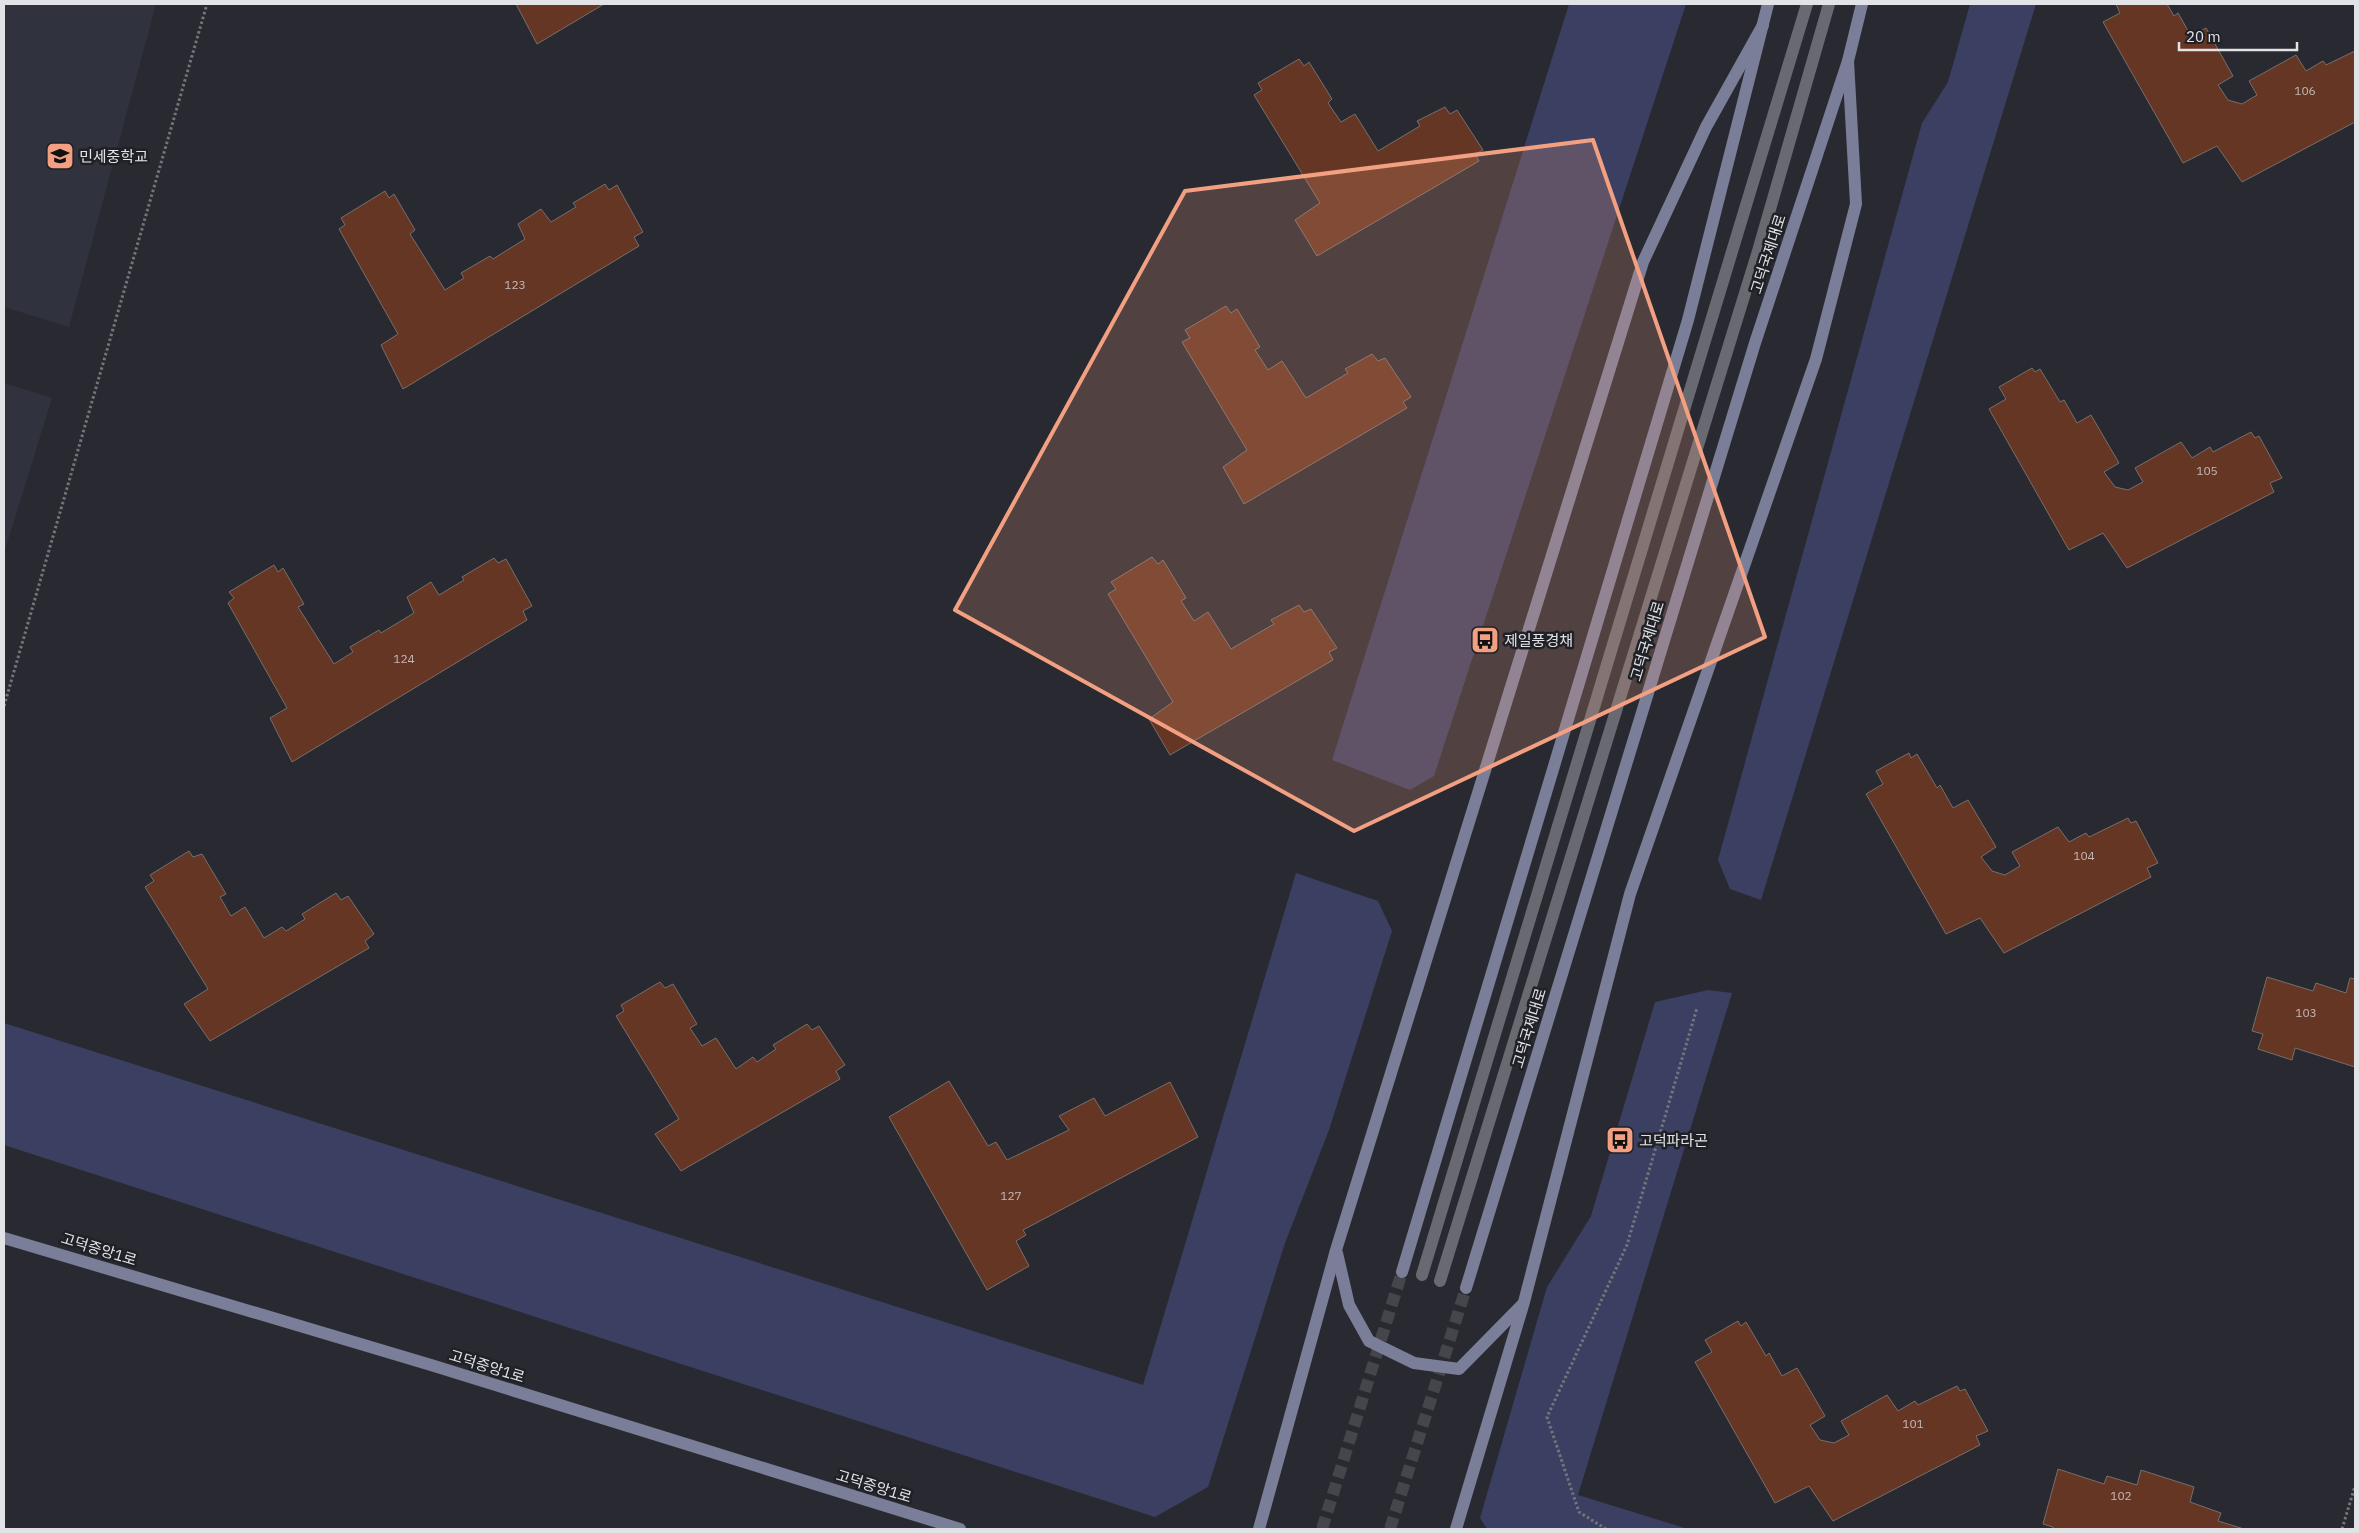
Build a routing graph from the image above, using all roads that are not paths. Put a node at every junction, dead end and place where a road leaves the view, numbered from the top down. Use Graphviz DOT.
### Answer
graph roads {
  1 [pos="1768,4"];
  2 [pos="1807,4"];
  3 [pos="1828,4"];
  4 [pos="1862,4"];
  5 [pos="1762,25"];
  6 [pos="1848,61"];
  7 [pos="4,1238"];
  8 [pos="1336,1250"];
  9 [pos="1402,1272"];
  10 [pos="1422,1275"];
  11 [pos="1440,1281"];
  12 [pos="1466,1288"];
  13 [pos="1524,1302"];
  14 [pos="960,1529"];
  15 [pos="1259,1529"];
  16 [pos="1456,1529"];
  1 -- 5 [label="main road"];
  2 -- 10 [label="lane"];
  3 -- 11 [label="lane"];
  4 -- 6 [label="main road, 고덕국제대로"];
  5 -- 8 [label="main road"];
  5 -- 9 [label="main road"];
  6 -- 12 [label="main road, 고덕국제대로"];
  6 -- 13 [label="main road"];
  7 -- 14 [label="main road, 고덕중앙1로"];
  8 -- 13 [label="main road"];
  8 -- 15 [label="main road"];
  13 -- 16 [label="main road"];
}
